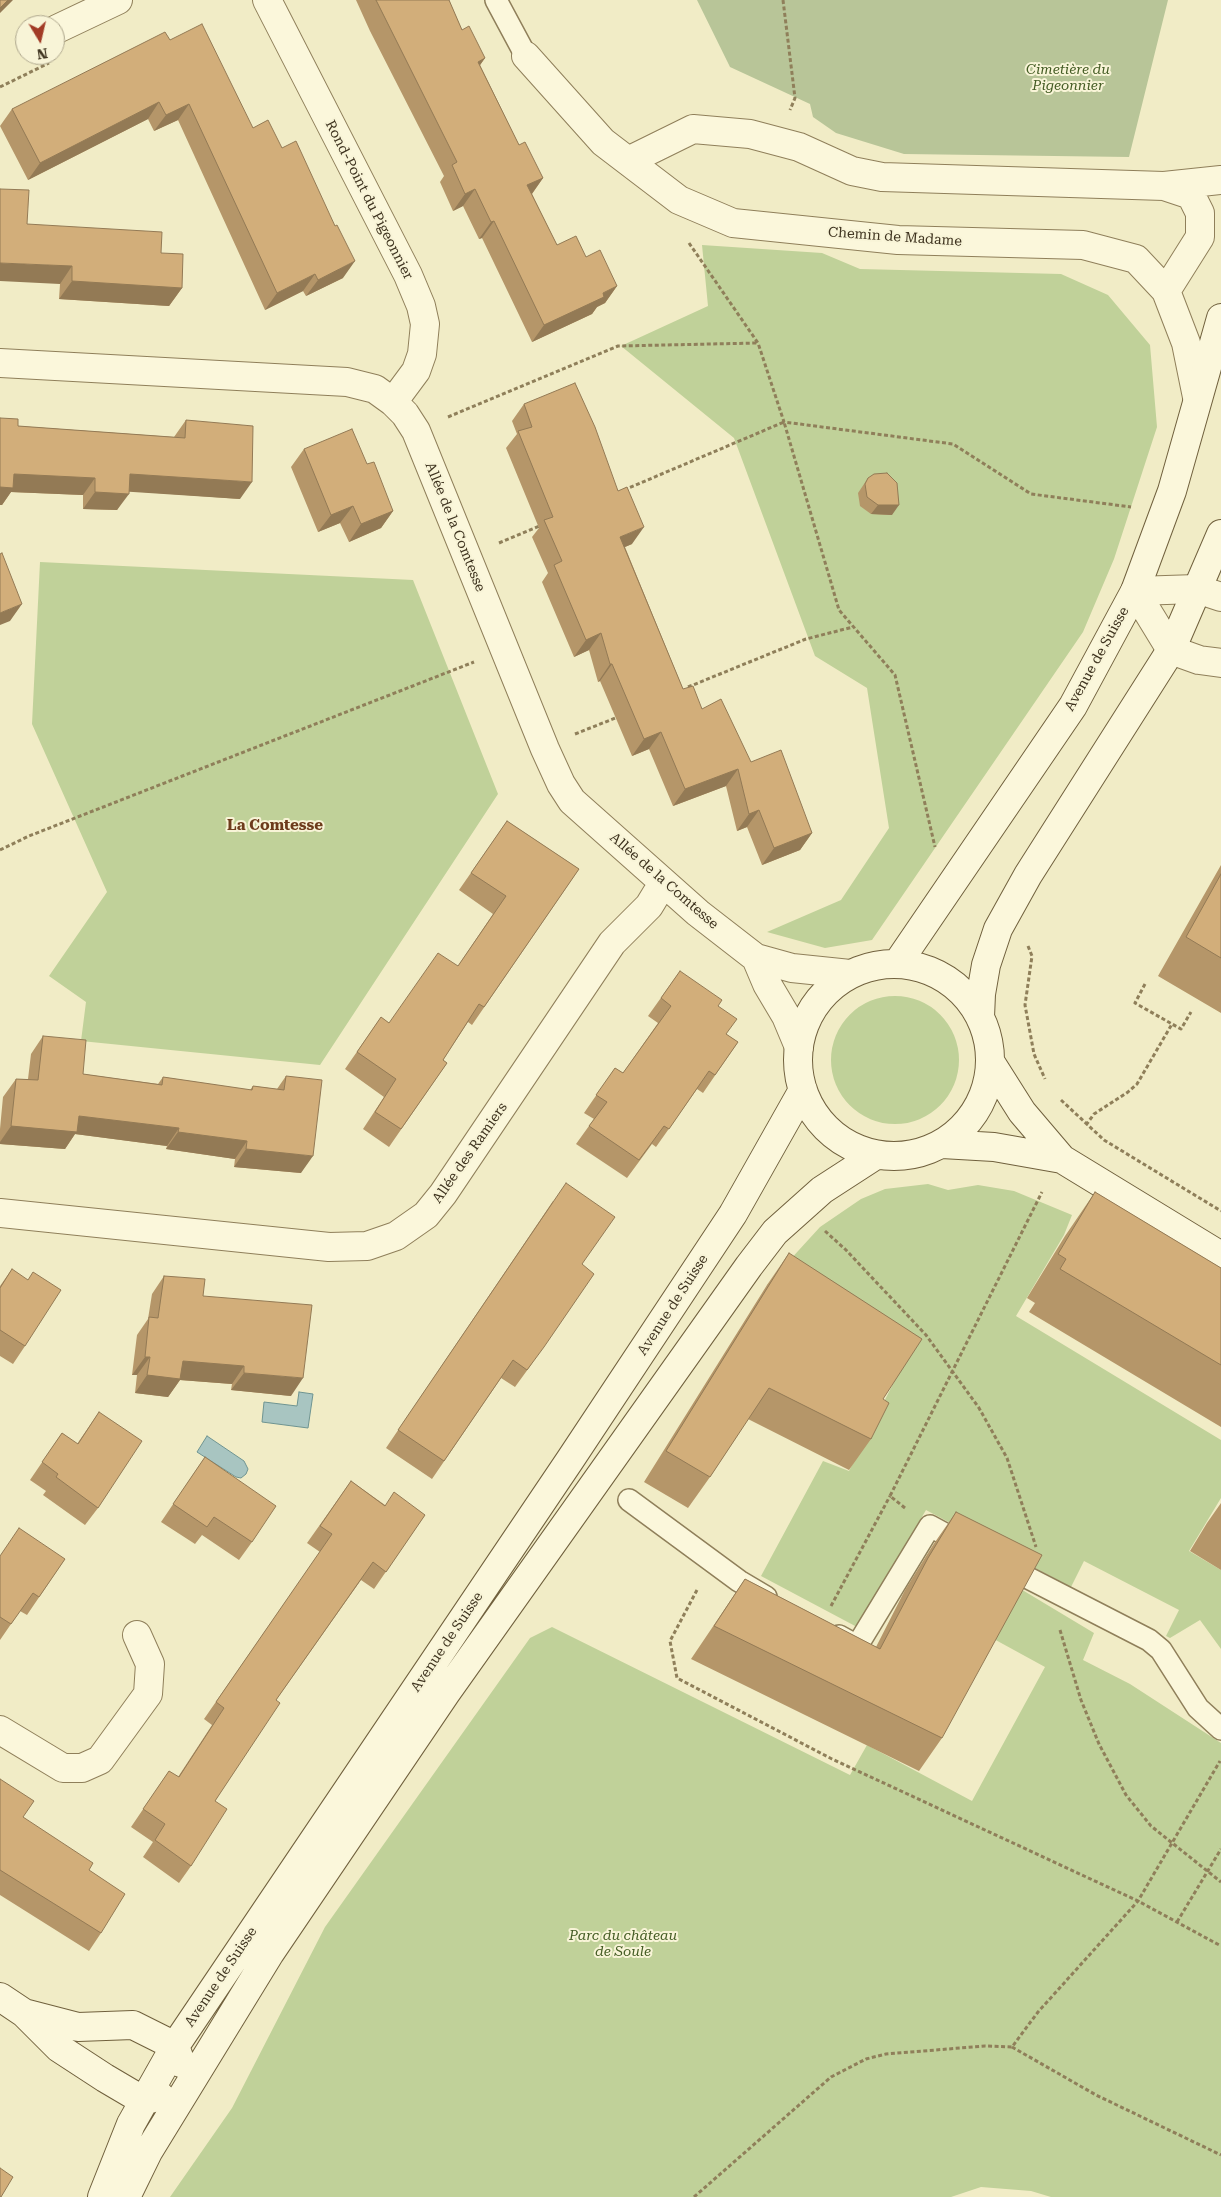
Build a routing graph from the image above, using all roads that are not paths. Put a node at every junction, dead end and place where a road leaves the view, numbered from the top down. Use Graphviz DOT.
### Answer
graph roads {
  1 [pos="118,0"];
  2 [pos="267,0"];
  3 [pos="496,0"];
  4 [pos="65,25"];
  5 [pos="526,56"];
  6 [pos="628,160"];
  7 [pos="1221,180"];
  8 [pos="1164,186"];
  9 [pos="1166,291"];
  10 [pos="1221,318"];
  11 [pos="0,363"];
  12 [pos="1197,397"];
  13 [pos="393,402"];
  14 [pos="1221,534"];
  15 [pos="1135,591"];
  16 [pos="1209,593"];
  17 [pos="1171,650"];
  18 [pos="1221,663"];
  19 [pos="663,883"];
  20 [pos="756,958"];
  21 [pos="897,964"];
  22 [pos="850,974"];
  23 [pos="980,1017"];
  24 [pos="799,1047"];
  25 [pos="991,1063"];
  26 [pos="803,1090"];
  27 [pos="942,1144"];
  28 [pos="876,1155"];
  29 [pos="1062,1160"];
  30 [pos="0,1213"];
  31 [pos="1221,1256"];
  32 [pos="629,1500"];
  33 [pos="787,1608"];
  34 [pos="819,1626"];
  35 [pos="137,1635"];
  36 [pos="1221,1728"];
  37 [pos="0,1730"];
  38 [pos="0,1997"];
  39 [pos="24,2013"];
  40 [pos="175,2046"];
  41 [pos="187,2086"];
  42 [pos="144,2101"];
  43 [pos="102,2197"];
  44 [pos="126,2197"];
  1 -- 4 [label="street"];
  2 -- 13 [label="street, Rond-Point du Pigeonnier"];
  3 -- 5 [label="lane, Chemin de Madame"];
  5 -- 6 [label="street, Chemin de Madame"];
  6 -- 8 [label="street"];
  6 -- 9 [label="street, Chemin de Madame"];
  7 -- 8 [label="street"];
  8 -- 9 [label="street"];
  9 -- 12 [label="street, Chemin de Madame"];
  10 -- 12 [label="street, Avenue de Suisse"];
  11 -- 13 [label="street, Allée de la Comtesse"];
  12 -- 15 [label="street, Avenue de Suisse"];
  13 -- 19 [label="street, Allée de la Comtesse"];
  14 -- 16 [label="street"];
  15 -- 16 [label="street"];
  15 -- 17 [label="street"];
  15 -- 21 [label="street, Avenue de Suisse"];
  16 -- 17 [label="street"];
  17 -- 18 [label="street"];
  17 -- 23 [label="street"];
  19 -- 20 [label="street, Allée de la Comtesse"];
  19 -- 30 [label="street, Allée des Ramiers"];
  20 -- 22 [label="street, Allée de la Comtesse"];
  20 -- 24 [label="street, Allée de la Comtesse"];
  21 -- 22 [label="street"];
  21 -- 23 [label="street"];
  22 -- 24 [label="street"];
  23 -- 25 [label="street"];
  24 -- 26 [label="street"];
  25 -- 27 [label="street"];
  25 -- 29 [label="street"];
  26 -- 28 [label="street"];
  26 -- 40 [label="street, Avenue de Suisse"];
  27 -- 28 [label="street"];
  27 -- 29 [label="street"];
  28 -- 41 [label="street, Avenue de Suisse"];
  29 -- 31 [label="street"];
  32 -- 33 [label="lane"];
  34 -- 36 [label="lane"];
  35 -- 37 [label="street"];
  38 -- 39 [label="street"];
  39 -- 40 [label="street"];
  39 -- 42 [label="street"];
  40 -- 41 [label="street"];
  40 -- 42 [label="street, Avenue de Suisse"];
  41 -- 42 [label="street"];
  41 -- 44 [label="street, Avenue de Suisse"];
  42 -- 43 [label="street, Avenue de Suisse"];
}
